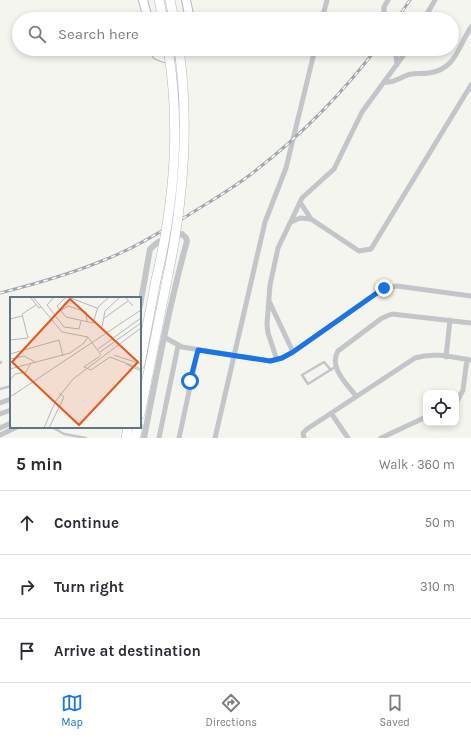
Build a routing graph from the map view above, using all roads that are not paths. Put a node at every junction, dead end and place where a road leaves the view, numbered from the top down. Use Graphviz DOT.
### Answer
graph roads {
  1 [pos="144,0"];
  2 [pos="159,0"];
  3 [pos="170,0"];
  4 [pos="186,0"];
  5 [pos="327,0"];
  6 [pos="388,0"];
  7 [pos="435,0"];
  8 [pos="147,12"];
  9 [pos="162,12"];
  10 [pos="173,12"];
  11 [pos="189,12"];
  12 [pos="324,12"];
  13 [pos="384,12"];
  14 [pos="428,12"];
  15 [pos="471,27"];
  16 [pos="459,49"];
  17 [pos="159,56"];
  18 [pos="169,56"];
  19 [pos="169,56"];
  20 [pos="180,56"];
  21 [pos="313,56"];
  22 [pos="396,56"];
  23 [pos="403,56"];
  24 [pos="455,56"];
  25 [pos="397,65"];
  26 [pos="384,82"];
  27 [pos="471,85"];
  28 [pos="300,202"];
  29 [pos="311,219"];
  30 [pos="291,222"];
  31 [pos="471,296"];
  32 [pos="141,300"];
  33 [pos="268,300"];
  34 [pos="450,320"];
  35 [pos="471,323"];
  36 [pos="164,337"];
  37 [pos="178,346"];
  38 [pos="198,350"];
  39 [pos="293,352"];
  40 [pos="234,355"];
  41 [pos="446,357"];
  42 [pos="141,359"];
  43 [pos="277,360"];
  44 [pos="469,360"];
  45 [pos="333,369"];
  46 [pos="10,386"];
  47 [pos="0,390"];
  48 [pos="356,396"];
  49 [pos="459,397"];
  50 [pos="10,399"];
  51 [pos="0,402"];
  52 [pos="141,409"];
  53 [pos="10,410"];
  54 [pos="331,413"];
  55 [pos="0,414"];
  56 [pos="423,418"];
  57 [pos="10,423"];
  58 [pos="0,428"];
  59 [pos="16,428"];
  60 [pos="54,428"];
  61 [pos="128,428"];
  62 [pos="138,428"];
  63 [pos="0,435"];
  64 [pos="86,438"];
  65 [pos="126,438"];
  66 [pos="135,438"];
  67 [pos="144,438"];
  68 [pos="159,438"];
  69 [pos="179,438"];
  70 [pos="215,438"];
  71 [pos="304,438"];
  72 [pos="348,438"];
  73 [pos="381,438"];
  1 -- 8 [label="highway"];
  2 -- 9 [label="highway"];
  3 -- 10 [label="highway"];
  4 -- 11 [label="highway"];
  5 -- 12 [label="street"];
  6 -- 13 [label="street"];
  7 -- 14 [label="street"];
  15 -- 16 [label="street"];
  17 -- 18 [label="highway"];
  19 -- 42 [label="highway, bridge"];
  20 -- 52 [label="highway, bridge"];
  21 -- 40 [label="street"];
  22 -- 25 [label="street"];
  23 -- 25 [label="street"];
  24 -- 26 [label="street"];
  25 -- 26 [label="street"];
  26 -- 28 [label="street"];
  27 -- 29 [label="street"];
  28 -- 29 [label="street"];
  28 -- 30 [label="street"];
  29 -- 30 [label="street"];
  30 -- 33 [label="street"];
  31 -- 39 [label="street"];
  32 -- 36 [label="street"];
  33 -- 39 [label="street"];
  33 -- 43 [label="street"];
  34 -- 35 [label="street"];
  34 -- 41 [label="street"];
  34 -- 45 [label="street"];
  36 -- 37 [label="street"];
  36 -- 67 [label="street"];
  37 -- 38 [label="street"];
  37 -- 68 [label="street"];
  38 -- 40 [label="street"];
  38 -- 69 [label="street"];
  39 -- 43 [label="street"];
  40 -- 43 [label="street"];
  40 -- 70 [label="street"];
  41 -- 44 [label="street"];
  41 -- 48 [label="street"];
  44 -- 49 [label="street"];
  45 -- 45 [label="lane"];
  45 -- 48 [label="street"];
  46 -- 47 [label="lane"];
  48 -- 54 [label="street"];
  50 -- 51 [label="street"];
  53 -- 55 [label="street"];
  54 -- 71 [label="street"];
  54 -- 72 [label="street"];
  56 -- 73 [label="street"];
  57 -- 58 [label="street"];
  59 -- 63 [label="street"];
  60 -- 64 [label="lane"];
  61 -- 65 [label="highway"];
  62 -- 66 [label="highway"];
}
